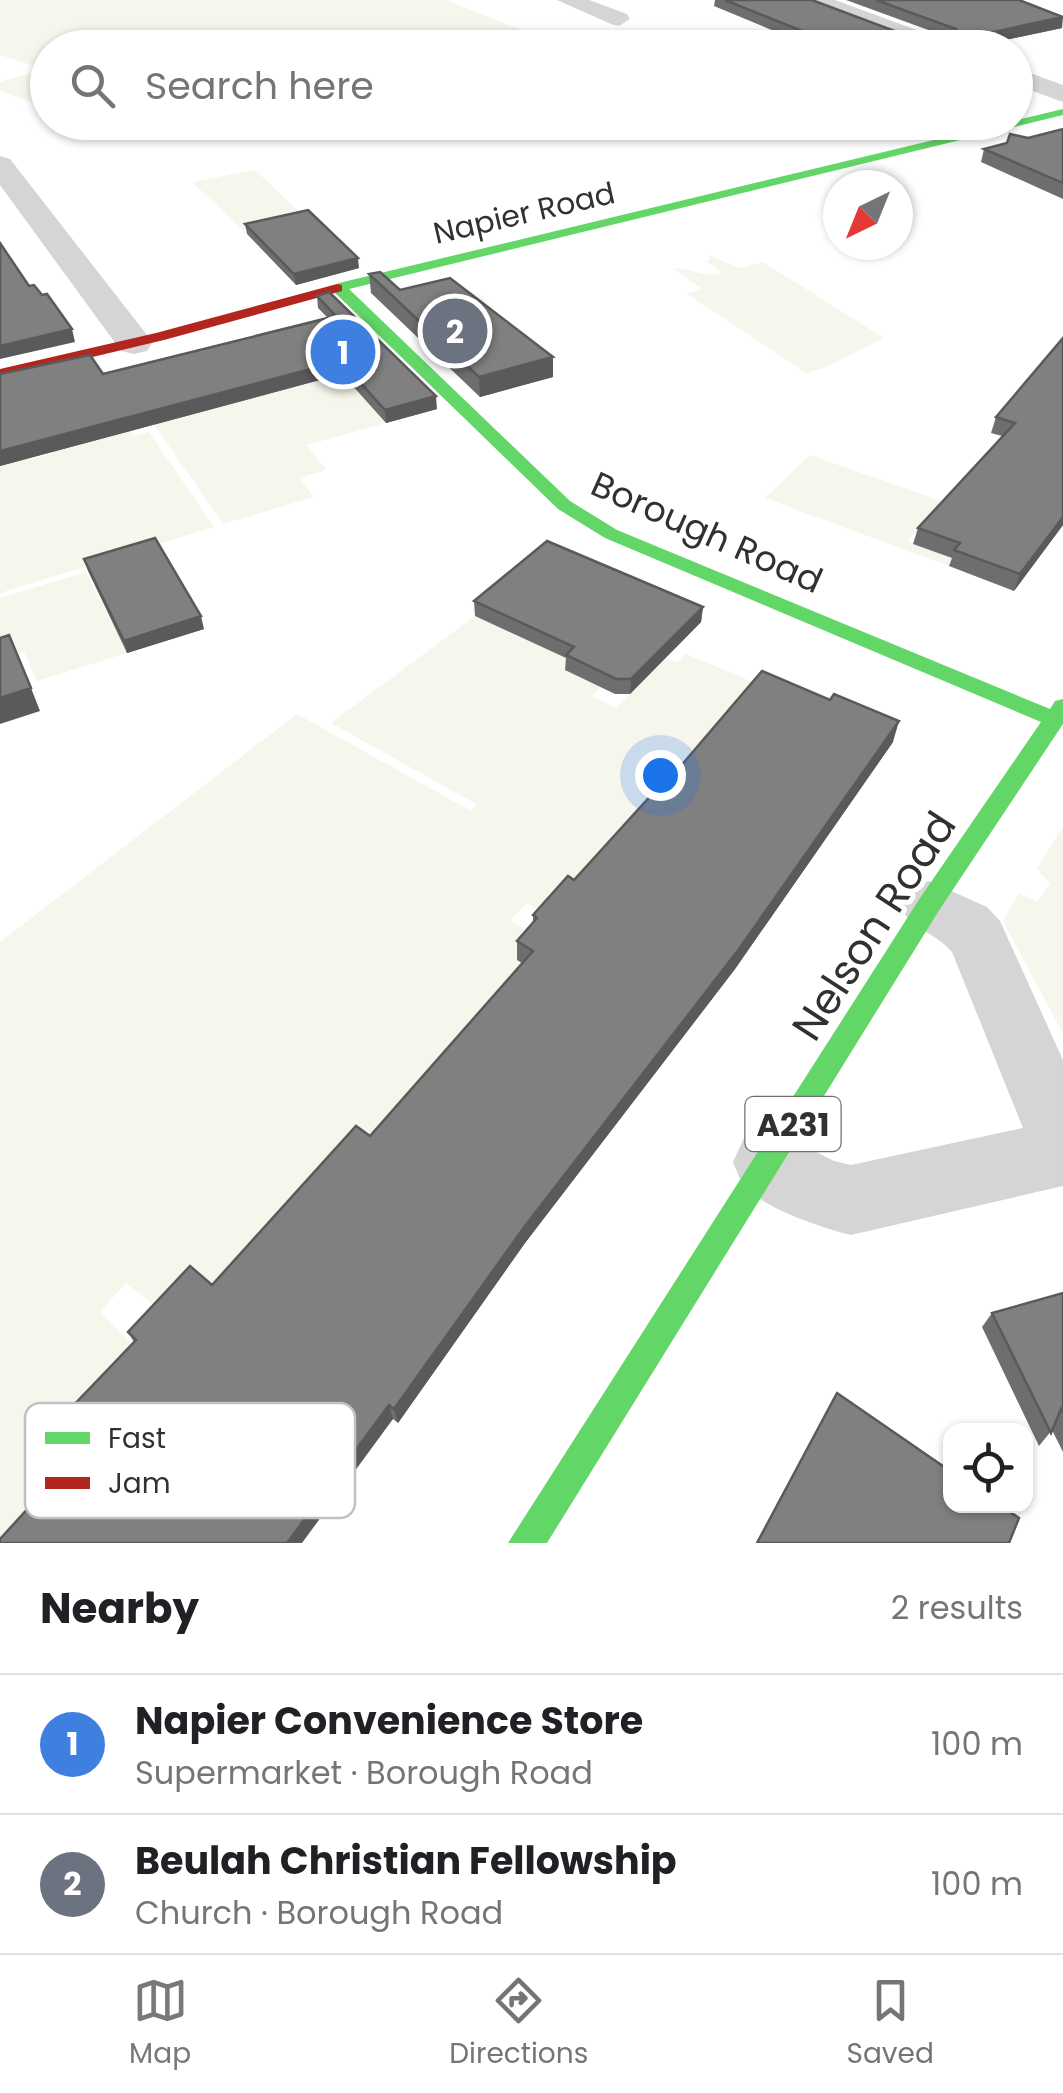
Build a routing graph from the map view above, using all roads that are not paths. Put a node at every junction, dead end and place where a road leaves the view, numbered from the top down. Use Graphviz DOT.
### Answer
graph roads {
  1 [pos="568,0"];
  2 [pos="639,0"];
  3 [pos="815,0"];
  4 [pos="595,10"];
  5 [pos="618,19"];
  6 [pos="895,30"];
  7 [pos="1033,83"];
  8 [pos="1063,94"];
  9 [pos="1063,112"];
  10 [pos="1033,119"];
  11 [pos="947,140"];
  12 [pos="0,166"];
  13 [pos="339,287"];
  14 [pos="134,343"];
  15 [pos="0,374"];
  16 [pos="1059,713"];
  17 [pos="930,905"];
  18 [pos="1063,1139"];
  19 [pos="1063,1153"];
  20 [pos="769,1162"];
  21 [pos="526,1543"];
  1 -- 4 [label="street"];
  2 -- 4 [label="street"];
  3 -- 6 [label="street"];
  4 -- 5 [label="street"];
  7 -- 8 [label="street"];
  9 -- 10 [label="street, Napier Road"];
  11 -- 13 [label="street, Napier Road"];
  12 -- 14 [label="street"];
  13 -- 14 [label="street, Napier Road"];
  13 -- 16 [label="street, Borough Road"];
  14 -- 15 [label="street, Napier Road"];
  16 -- 17 [label="street, Nelson Road / A231"];
  17 -- 18 [label="street"];
  17 -- 20 [label="street, Nelson Road / A231"];
  19 -- 20 [label="street"];
  20 -- 21 [label="street, Nelson Road / A231"];
}
